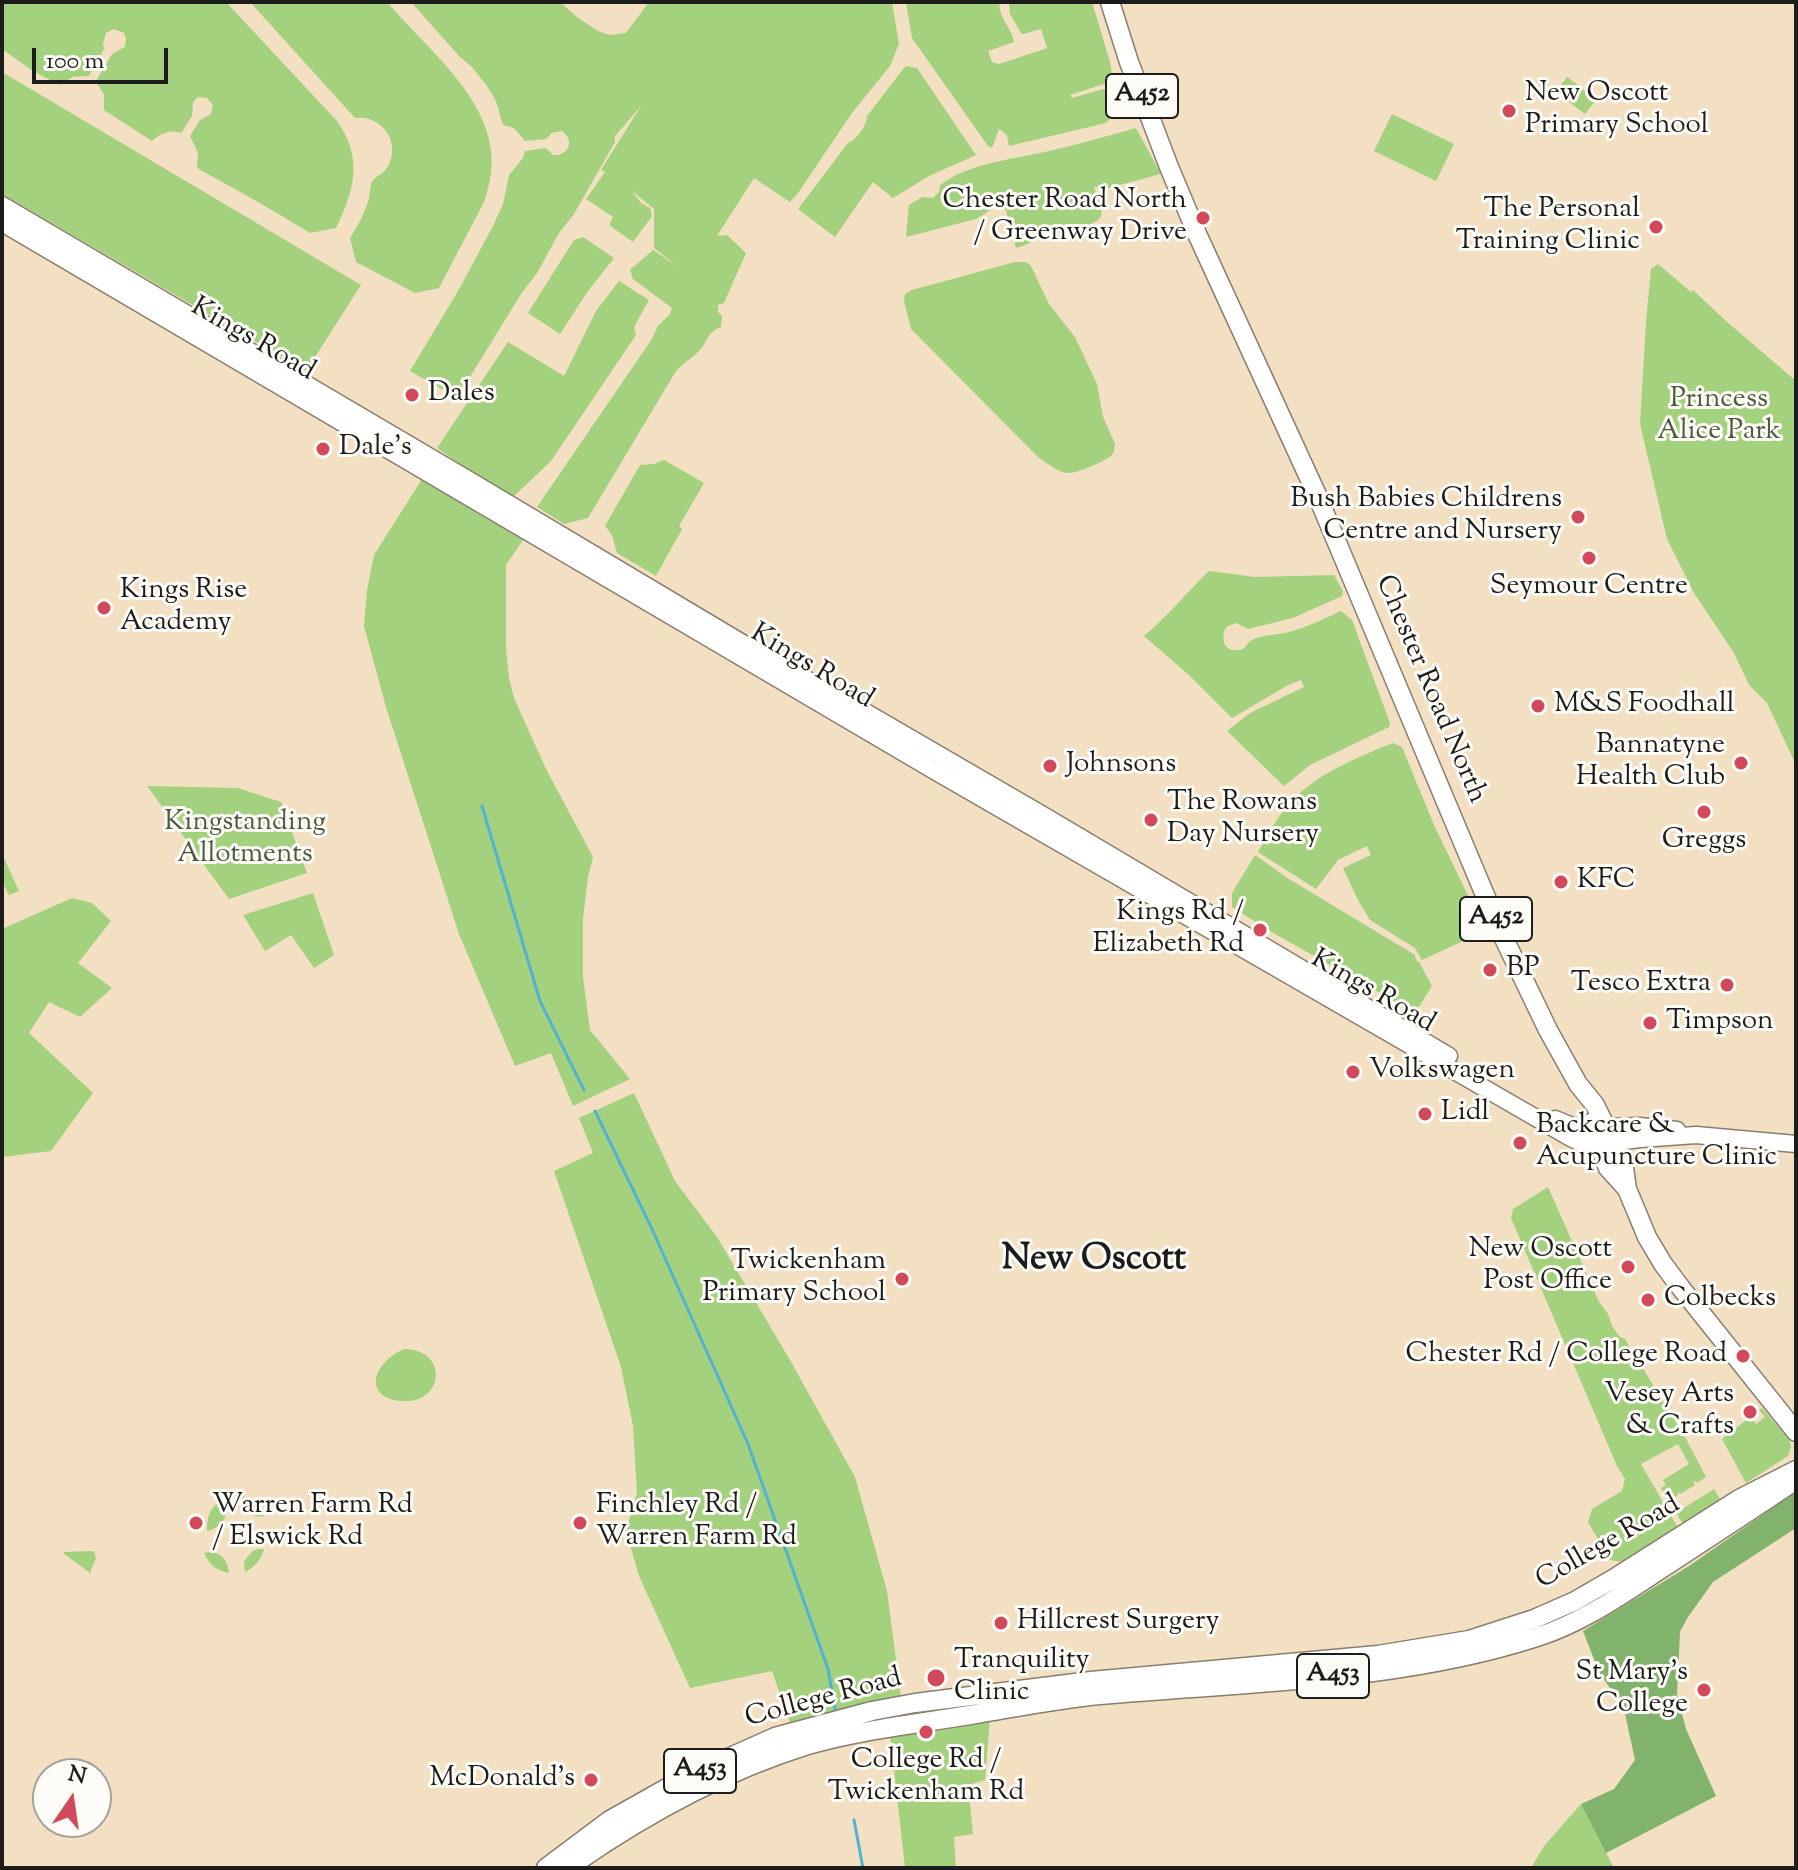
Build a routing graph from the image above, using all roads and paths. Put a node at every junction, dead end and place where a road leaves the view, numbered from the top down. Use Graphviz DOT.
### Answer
graph roads {
  1 [pos="1110,2"];
  2 [pos="2,205"];
  3 [pos="2,223"];
  4 [pos="1603,1135"];
  5 [pos="1796,1144"];
  6 [pos="1796,1432"];
  7 [pos="1796,1456"];
  8 [pos="1796,1470"];
  9 [pos="1777,1479"];
  10 [pos="1796,1480"];
  11 [pos="1440,1654"];
  12 [pos="672,1793"];
  13 [pos="546,1868"];
  14 [pos="568,1868"];
  1 -- 4 [label="main road, Chester Road North / A452"];
  2 -- 4 [label="main road, Kings Road"];
  3 -- 4 [label="main road, Kings Road"];
  4 -- 5 [label="main road"];
  4 -- 6 [label="main road, A452"];
  7 -- 9 [label="main road, College Road"];
  8 -- 9 [label="main road, College Road / A453"];
  9 -- 11 [label="main road, College Road / A453"];
  10 -- 11 [label="main road, College Road / A453"];
  11 -- 12 [label="main road, College Road / A453"];
  12 -- 13 [label="main road, College Road / A453"];
  12 -- 14 [label="main road, College Road / A453"];
}
